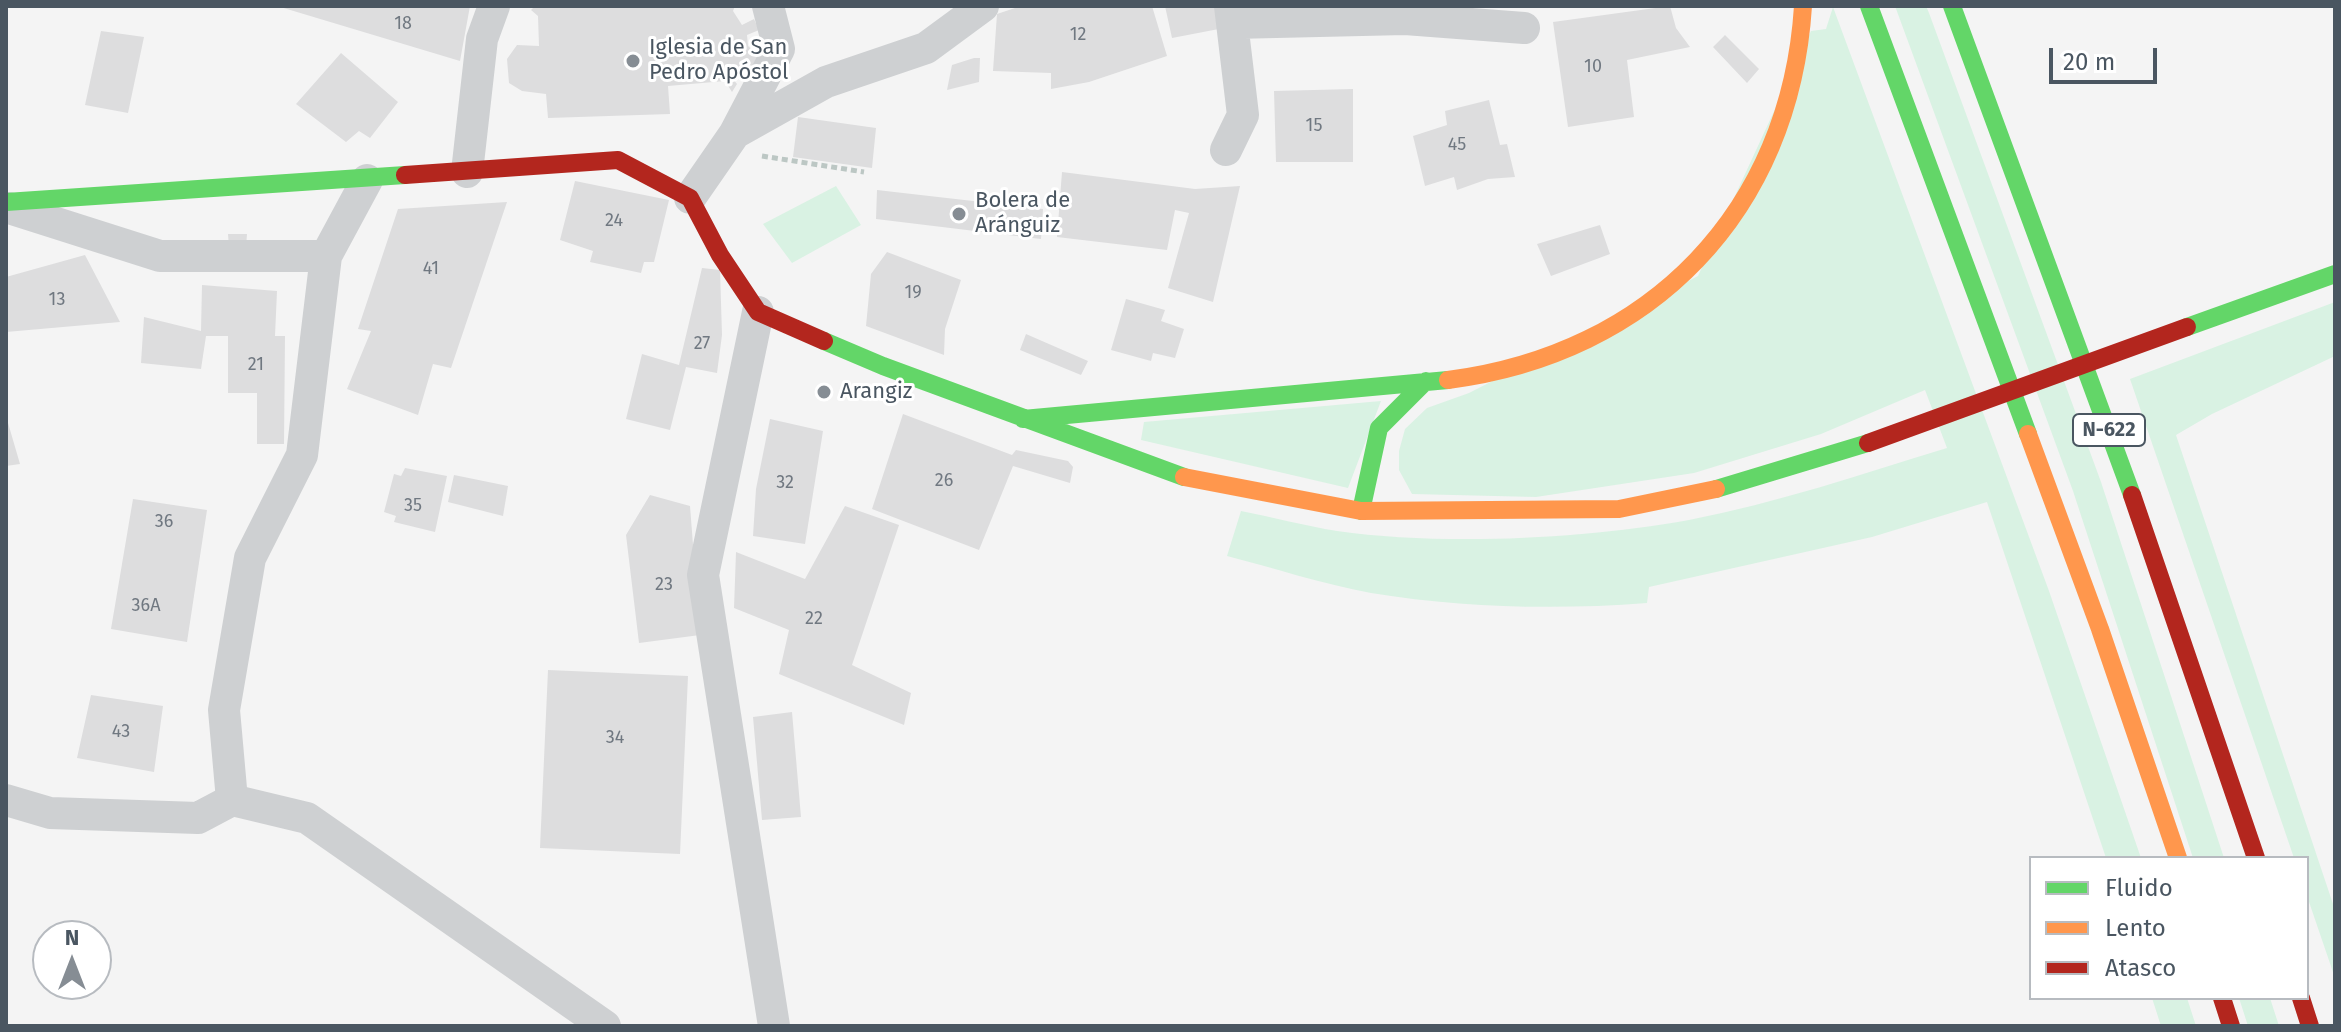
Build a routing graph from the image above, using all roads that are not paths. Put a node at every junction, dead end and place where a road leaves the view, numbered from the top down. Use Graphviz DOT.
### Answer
graph roads {
  1 [pos="494,6"];
  2 [pos="768,6"];
  3 [pos="983,6"];
  4 [pos="1803,6"];
  5 [pos="1869,6"];
  6 [pos="1952,6"];
  7 [pos="1231,14"];
  8 [pos="1524,28"];
  9 [pos="728,143"];
  10 [pos="1226,150"];
  11 [pos="467,172"];
  12 [pos="367,180"];
  13 [pos="690,198"];
  14 [pos="6,205"];
  15 [pos="326,256"];
  16 [pos="2335,274"];
  17 [pos="758,312"];
  18 [pos="1426,381"];
  19 [pos="1023,419"];
  20 [pos="1361,511"];
  21 [pos="6,800"];
  22 [pos="232,800"];
  23 [pos="2177,856"];
  24 [pos="2255,856"];
  25 [pos="2223,1000"];
  26 [pos="2302,1000"];
  27 [pos="605,1026"];
  28 [pos="774,1026"];
  29 [pos="2231,1026"];
  30 [pos="2310,1026"];
  1 -- 11 [label="street"];
  2 -- 9 [label="street"];
  3 -- 9 [label="street"];
  4 -- 18 [label="main road"];
  5 -- 23 [label="main road"];
  6 -- 24 [label="main road, N-622"];
  7 -- 8 [label="street"];
  7 -- 10 [label="street"];
  9 -- 13 [label="street"];
  11 -- 12 [label="main road"];
  11 -- 13 [label="main road"];
  12 -- 14 [label="main road"];
  12 -- 15 [label="street"];
  13 -- 17 [label="main road"];
  14 -- 15 [label="street"];
  15 -- 22 [label="street"];
  16 -- 20 [label="main road, bridge"];
  17 -- 19 [label="main road"];
  17 -- 28 [label="street"];
  18 -- 19 [label="main road"];
  18 -- 20 [label="main road"];
  19 -- 20 [label="main road"];
  21 -- 22 [label="street"];
  22 -- 27 [label="street"];
  25 -- 29 [label="main road"];
  26 -- 30 [label="main road"];
}
